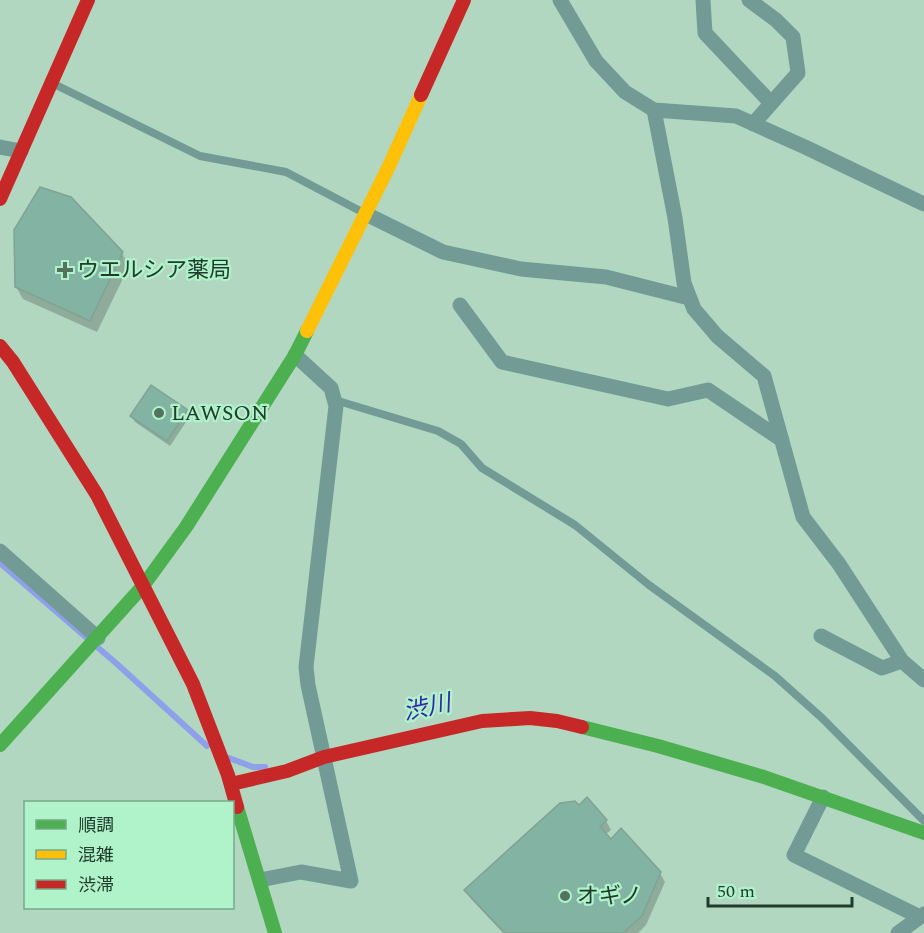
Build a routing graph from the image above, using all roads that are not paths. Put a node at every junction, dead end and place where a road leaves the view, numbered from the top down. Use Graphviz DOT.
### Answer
graph roads {
  1 [pos="88,0"];
  2 [pos="464,0"];
  3 [pos="560,0"];
  4 [pos="703,0"];
  5 [pos="749,0"];
  6 [pos="52,83"];
  7 [pos="771,103"];
  8 [pos="654,110"];
  9 [pos="753,124"];
  10 [pos="0,147"];
  11 [pos="21,151"];
  12 [pos="0,199"];
  13 [pos="924,204"];
  14 [pos="366,214"];
  15 [pos="689,298"];
  16 [pos="460,305"];
  17 [pos="0,346"];
  18 [pos="295,355"];
  19 [pos="7,360"];
  20 [pos="334,399"];
  21 [pos="782,440"];
  22 [pos="0,551"];
  23 [pos="142,586"];
  24 [pos="821,636"];
  25 [pos="98,638"];
  26 [pos="902,661"];
  27 [pos="924,680"];
  28 [pos="0,745"];
  29 [pos="324,757"];
  30 [pos="231,784"];
  31 [pos="823,797"];
  32 [pos="924,821"];
  33 [pos="924,833"];
  34 [pos="260,880"];
  35 [pos="922,916"];
  36 [pos="276,933"];
  37 [pos="898,933"];
  1 -- 6 [label="street"];
  2 -- 14 [label="street"];
  3 -- 8 [label="street"];
  4 -- 7 [label="street"];
  5 -- 7 [label="street"];
  6 -- 11 [label="street"];
  6 -- 14 [label="lane"];
  7 -- 9 [label="street"];
  8 -- 9 [label="street"];
  8 -- 15 [label="street"];
  9 -- 13 [label="street"];
  10 -- 11 [label="street"];
  11 -- 12 [label="street"];
  14 -- 15 [label="street"];
  14 -- 18 [label="street"];
  15 -- 21 [label="street"];
  16 -- 21 [label="street"];
  17 -- 19 [label="street"];
  18 -- 20 [label="street"];
  18 -- 23 [label="street"];
  19 -- 23 [label="street"];
  20 -- 29 [label="street"];
  20 -- 32 [label="lane"];
  21 -- 26 [label="street"];
  22 -- 25 [label="street"];
  23 -- 25 [label="street"];
  23 -- 30 [label="street"];
  24 -- 26 [label="street"];
  25 -- 28 [label="street"];
  26 -- 27 [label="street"];
  29 -- 30 [label="street"];
  29 -- 31 [label="street"];
  29 -- 34 [label="street"];
  30 -- 34 [label="street"];
  31 -- 33 [label="street"];
  31 -- 35 [label="street"];
  34 -- 36 [label="street"];
  35 -- 37 [label="street"];
}
